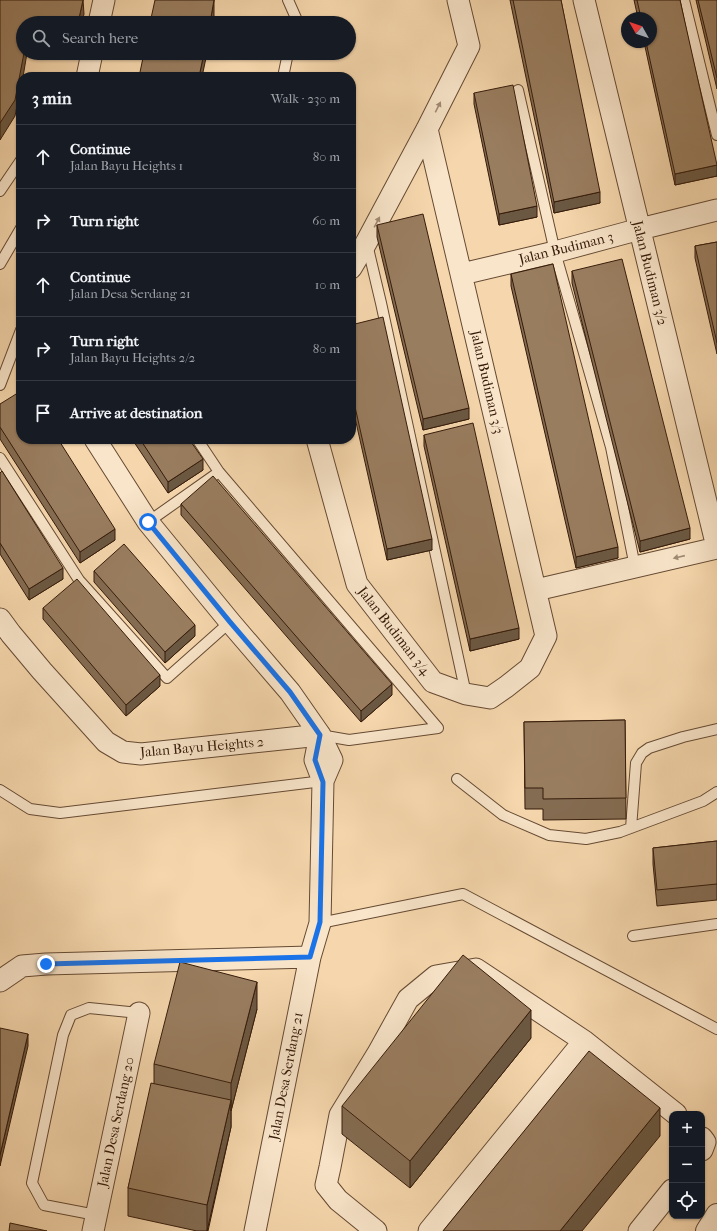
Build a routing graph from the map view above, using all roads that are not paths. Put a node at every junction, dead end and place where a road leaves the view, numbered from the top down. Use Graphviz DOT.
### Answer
graph roads {
  1 [pos="104,0"];
  2 [pos="288,0"];
  3 [pos="458,0"];
  4 [pos="584,0"];
  5 [pos="684,0"];
  6 [pos="101,16"];
  7 [pos="295,16"];
  8 [pos="91,60"];
  9 [pos="287,60"];
  10 [pos="88,72"];
  11 [pos="284,72"];
  12 [pos="518,90"];
  13 [pos="427,128"];
  14 [pos="717,135"];
  15 [pos="16,168"];
  16 [pos="0,192"];
  17 [pos="717,210"];
  18 [pos="640,229"];
  19 [pos="16,237"];
  20 [pos="366,243"];
  21 [pos="555,252"];
  22 [pos="356,260"];
  23 [pos="0,264"];
  24 [pos="462,274"];
  25 [pos="16,343"];
  26 [pos="0,385"];
  27 [pos="98,444"];
  28 [pos="199,444"];
  29 [pos="318,444"];
  30 [pos="0,458"];
  31 [pos="219,472"];
  32 [pos="148,522"];
  33 [pos="717,547"];
  34 [pos="635,567"];
  35 [pos="536,590"];
  36 [pos="0,619"];
  37 [pos="230,622"];
  38 [pos="546,636"];
  39 [pos="466,694"];
  40 [pos="717,729"];
  41 [pos="320,735"];
  42 [pos="457,779"];
  43 [pos="323,782"];
  44 [pos="0,790"];
  45 [pos="717,792"];
  46 [pos="631,828"];
  47 [pos="320,922"];
  48 [pos="717,924"];
  49 [pos="633,936"];
  50 [pos="310,957"];
  51 [pos="0,981"];
  52 [pos="139,1013"];
  53 [pos="717,1029"];
  54 [pos="584,1041"];
  55 [pos="672,1111"];
  56 [pos="669,1194"];
  57 [pos="717,1216"];
  58 [pos="94,1223"];
  59 [pos="255,1231"];
  60 [pos="376,1231"];
  61 [pos="429,1231"];
  62 [pos="639,1231"];
  63 [pos="706,1231"];
  1 -- 6 [label="street"];
  2 -- 7 [label="lane"];
  13 -- 3 [label="street, one-way"];
  4 -- 18 [label="street, Jalan Budiman 3/2"];
  5 -- 14 [label="lane"];
  8 -- 10 [label="street"];
  9 -- 11 [label="lane"];
  12 -- 21 [label="lane"];
  20 -- 13 [label="street, one-way"];
  13 -- 24 [label="street, Jalan Budiman 3/3"];
  15 -- 16 [label="lane"];
  17 -- 18 [label="street, Jalan Budiman 3"];
  18 -- 21 [label="street, Jalan Budiman 3"];
  18 -- 33 [label="street, Jalan Budiman 3/2"];
  19 -- 23 [label="lane"];
  20 -- 22 [label="street"];
  20 -- 39 [label="lane"];
  21 -- 24 [label="street, Jalan Budiman 3"];
  21 -- 34 [label="lane"];
  24 -- 35 [label="street, Jalan Budiman 3/3"];
  25 -- 26 [label="lane"];
  27 -- 32 [label="street"];
  28 -- 31 [label="lane"];
  29 -- 39 [label="street, Jalan Budiman 3/4"];
  30 -- 37 [label="lane"];
  31 -- 32 [label="lane"];
  31 -- 41 [label="lane"];
  32 -- 37 [label="street"];
  33 -- 34 [label="street, one-way"];
  34 -- 35 [label="street"];
  35 -- 38 [label="street, Jalan Budiman 3/3"];
  36 -- 41 [label="street, Jalan Bayu Heights 2"];
  37 -- 41 [label="street"];
  38 -- 39 [label="street, Jalan Budiman 3/4"];
  40 -- 46 [label="lane"];
  41 -- 43 [label="street"];
  42 -- 46 [label="lane"];
  43 -- 44 [label="lane"];
  43 -- 47 [label="street, Jalan Desa Serdang 21"];
  45 -- 46 [label="lane"];
  47 -- 50 [label="street, Jalan Desa Serdang 21"];
  47 -- 53 [label="lane"];
  48 -- 49 [label="lane"];
  50 -- 51 [label="street"];
  50 -- 59 [label="street, Jalan Desa Serdang 21"];
  52 -- 58 [label="street, Jalan Desa Serdang 20"];
  52 -- 58 [label="lane"];
  54 -- 55 [label="street"];
  54 -- 60 [label="street"];
  54 -- 61 [label="street"];
  56 -- 62 [label="street"];
  57 -- 63 [label="street"];
}
